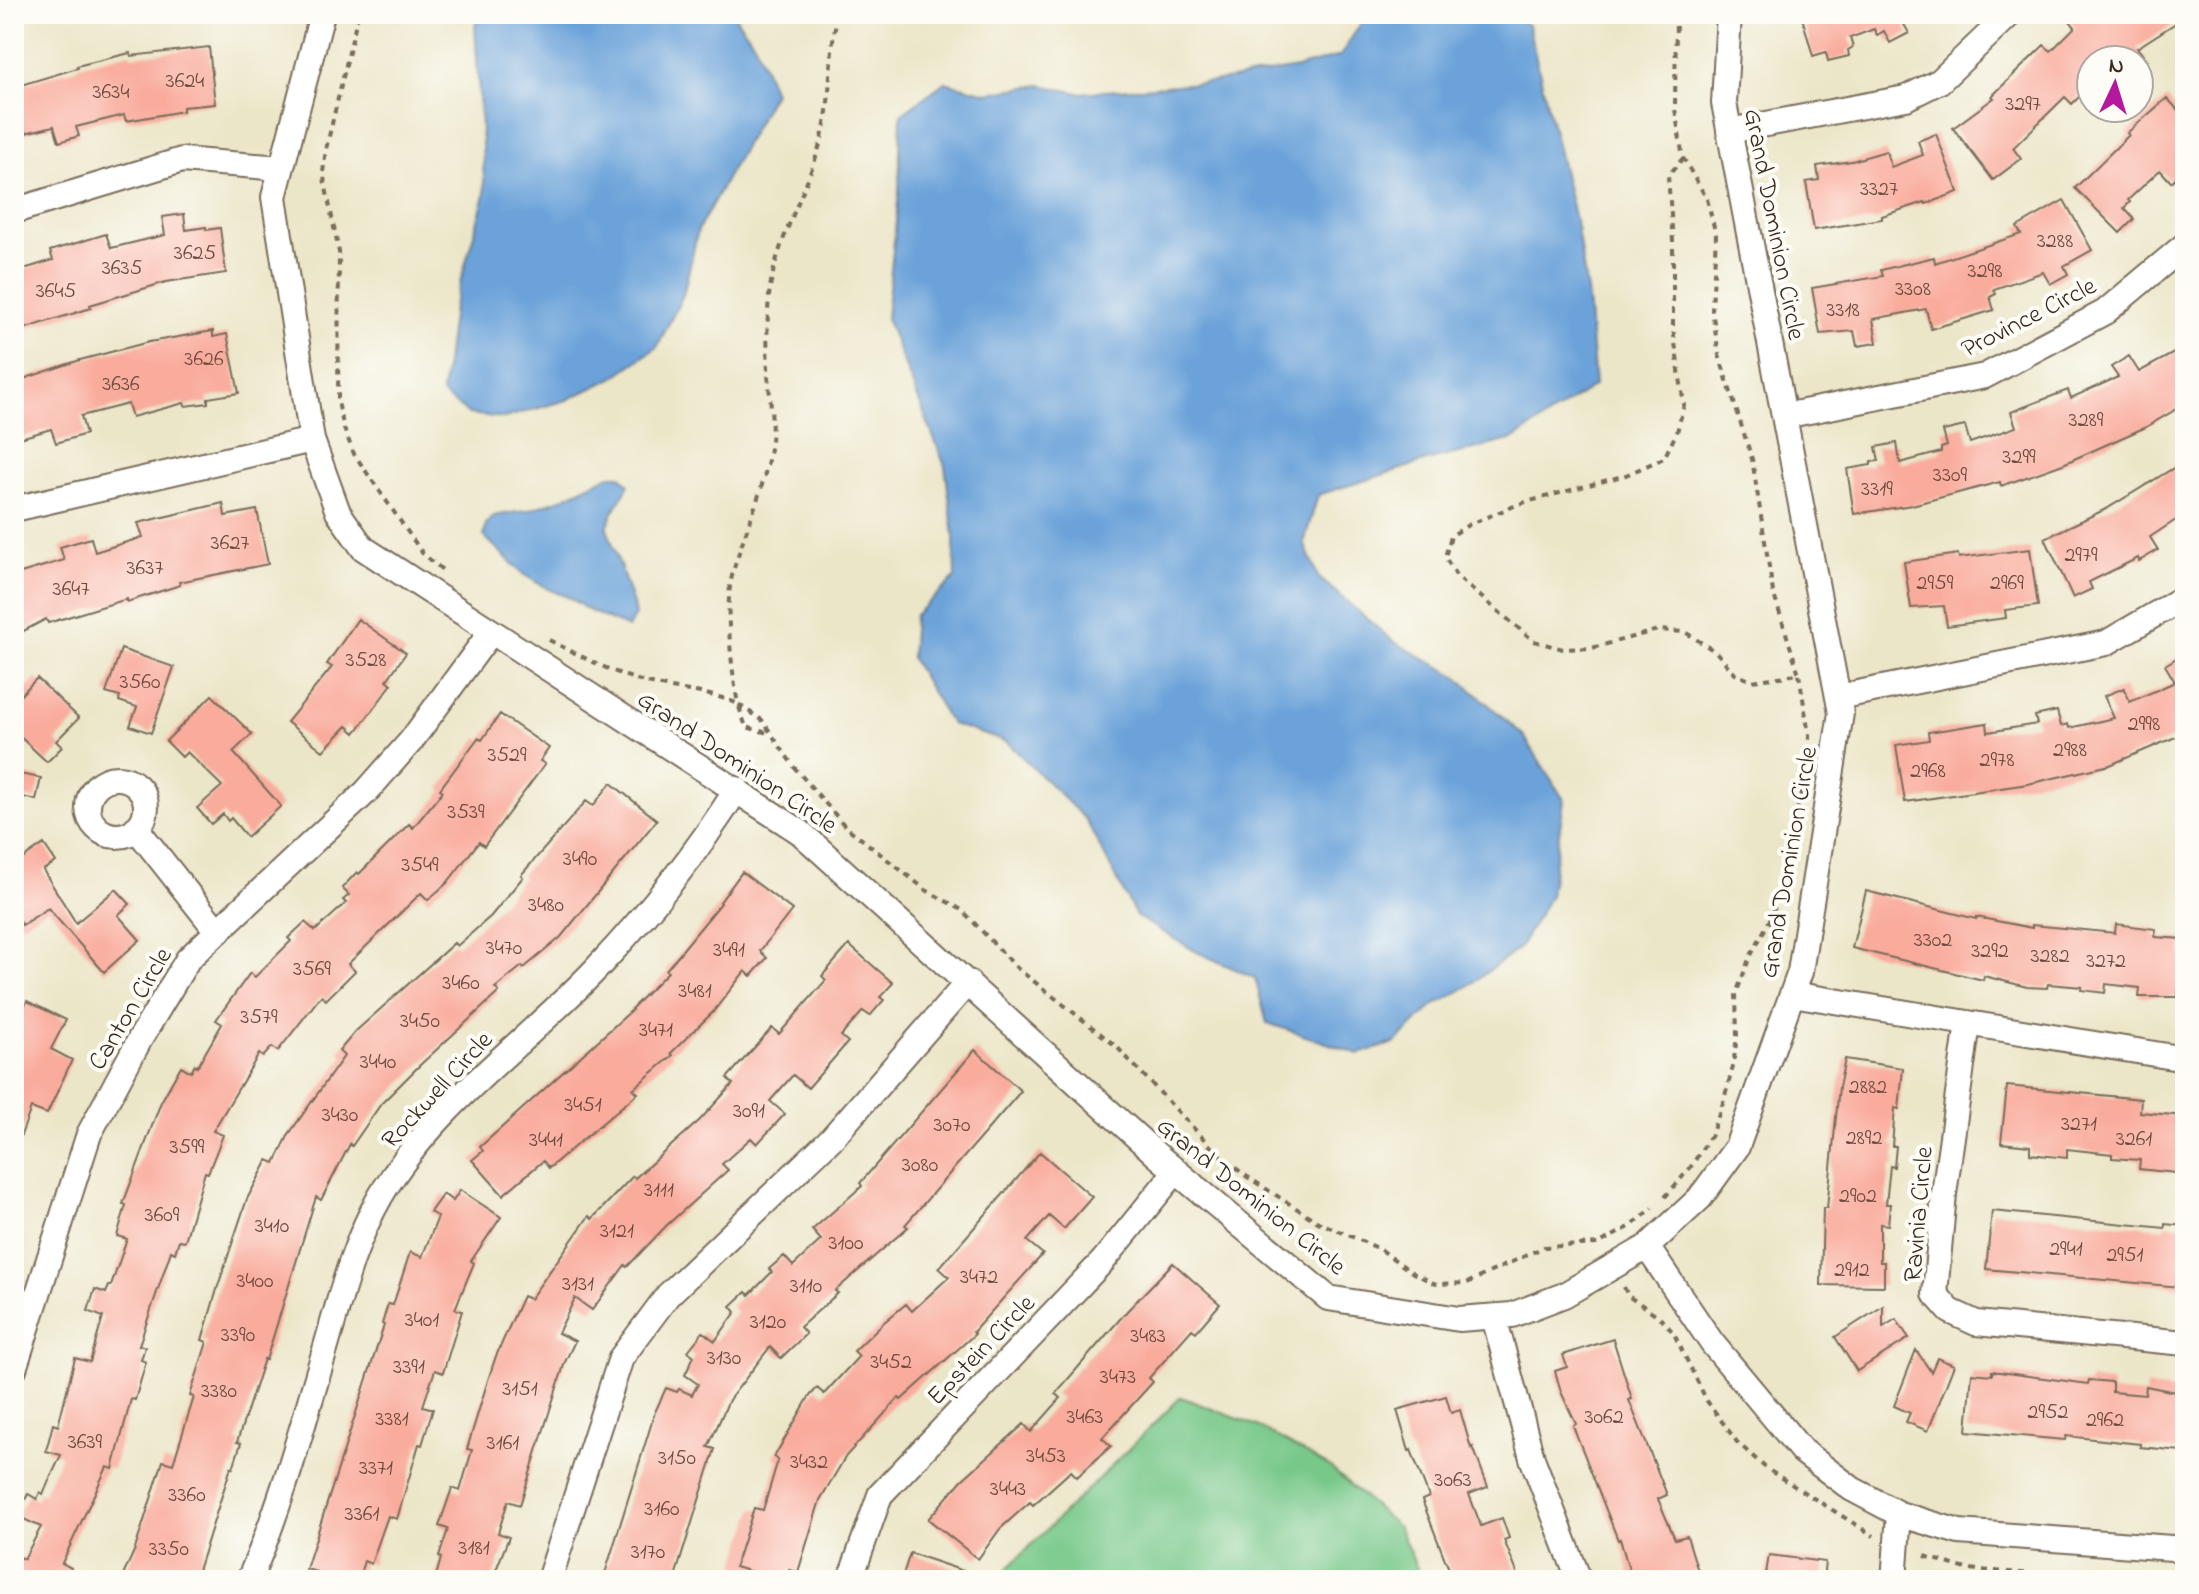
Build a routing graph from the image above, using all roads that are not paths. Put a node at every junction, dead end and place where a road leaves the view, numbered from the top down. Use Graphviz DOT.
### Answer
graph roads {
  1 [pos="322,14"];
  2 [pos="1729,14"];
  3 [pos="2010,14"];
  4 [pos="1729,131"];
  5 [pos="281,168"];
  6 [pos="14,211"];
  7 [pos="2185,245"];
  8 [pos="1784,416"];
  9 [pos="312,440"];
  10 [pos="14,509"];
  11 [pos="2185,597"];
  12 [pos="491,632"];
  13 [pos="1838,697"];
  14 [pos="737,789"];
  15 [pos="136,828"];
  16 [pos="218,932"];
  17 [pos="968,982"];
  18 [pos="1792,994"];
  19 [pos="1968,1023"];
  20 [pos="2185,1059"];
  21 [pos="1176,1171"];
  22 [pos="1647,1247"];
  23 [pos="1494,1317"];
  24 [pos="2185,1343"];
  25 [pos="14,1369"];
  26 [pos="1899,1514"];
  27 [pos="2185,1549"];
  28 [pos="249,1580"];
  29 [pos="549,1580"];
  30 [pos="850,1580"];
  31 [pos="1579,1580"];
  32 [pos="1894,1580"];
  1 -- 5 [label="street, Grand Dominion Circle"];
  2 -- 4 [label="street, Grand Dominion Circle"];
  3 -- 4 [label="street"];
  4 -- 8 [label="street, Grand Dominion Circle"];
  5 -- 6 [label="street"];
  5 -- 9 [label="street, Grand Dominion Circle"];
  7 -- 8 [label="street, Province Circle"];
  8 -- 13 [label="street, Grand Dominion Circle"];
  9 -- 10 [label="street"];
  9 -- 12 [label="street, Grand Dominion Circle"];
  11 -- 13 [label="street"];
  12 -- 14 [label="street, Grand Dominion Circle"];
  12 -- 16 [label="street, Canton Circle"];
  13 -- 18 [label="street, Grand Dominion Circle"];
  14 -- 17 [label="street, Grand Dominion Circle"];
  14 -- 28 [label="street, Rockwell Circle"];
  15 -- 16 [label="street"];
  16 -- 25 [label="street, Canton Circle"];
  17 -- 21 [label="street, Grand Dominion Circle"];
  17 -- 29 [label="street"];
  18 -- 19 [label="street"];
  18 -- 22 [label="street, Grand Dominion Circle"];
  19 -- 20 [label="street"];
  19 -- 24 [label="street, Ravinia Circle"];
  21 -- 23 [label="street, Grand Dominion Circle"];
  21 -- 30 [label="street, Epstein Circle"];
  22 -- 23 [label="street, Grand Dominion Circle"];
  22 -- 26 [label="street"];
  23 -- 31 [label="street"];
  26 -- 27 [label="street"];
  26 -- 32 [label="street"];
}
